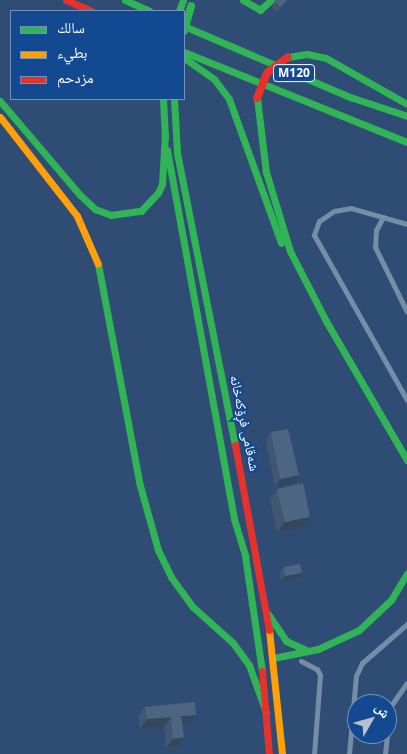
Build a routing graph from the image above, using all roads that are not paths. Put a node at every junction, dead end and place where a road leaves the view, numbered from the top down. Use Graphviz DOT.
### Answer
graph roads {
  1 [pos="60,0"];
  2 [pos="66,0"];
  3 [pos="125,0"];
  4 [pos="243,0"];
  5 [pos="271,0"];
  6 [pos="193,3"];
  7 [pos="76,4"];
  8 [pos="90,10"];
  9 [pos="148,10"];
  10 [pos="185,26"];
  11 [pos="185,28"];
  12 [pos="185,52"];
  13 [pos="185,59"];
  14 [pos="163,100"];
  15 [pos="174,100"];
  16 [pos="0,101"];
  17 [pos="407,104"];
  18 [pos="407,116"];
  19 [pos="0,117"];
  20 [pos="165,134"];
  21 [pos="407,142"];
  22 [pos="383,217"];
  23 [pos="407,224"];
  24 [pos="407,312"];
  25 [pos="326,321"];
  26 [pos="407,400"];
  27 [pos="407,460"];
  28 [pos="258,554"];
  29 [pos="245,556"];
  30 [pos="407,572"];
  31 [pos="268,614"];
  32 [pos="407,624"];
  33 [pos="311,650"];
  34 [pos="273,658"];
  35 [pos="261,659"];
  36 [pos="301,661"];
  37 [pos="407,684"];
  38 [pos="397,698"];
  39 [pos="266,712"];
  40 [pos="269,754"];
  41 [pos="282,754"];
  42 [pos="314,754"];
  43 [pos="349,754"];
  1 -- 7 [label="main road"];
  2 -- 7 [label="main road"];
  3 -- 9 [label="main road"];
  4 -- 5 [label="main road"];
  6 -- 11 [label="main road, bridge"];
  7 -- 8 [label="main road"];
  10 -- 18 [label="main road, M120"];
  12 -- 21 [label="main road, M120"];
  13 -- 25 [label="main road"];
  14 -- 20 [label="main road, شەقامی فڕۆکەخانە"];
  15 -- 28 [label="main road, شەقامی فڕۆکەخانە"];
  16 -- 20 [label="main road"];
  17 -- 25 [label="main road, bridge"];
  19 -- 39 [label="main road"];
  20 -- 29 [label="main road, شەقامی فڕۆکەخانە"];
  22 -- 23 [label="street"];
  22 -- 24 [label="street"];
  22 -- 26 [label="street"];
  25 -- 27 [label="main road"];
  28 -- 29 [label="main road"];
  28 -- 31 [label="main road, شەقامی فڕۆکەخانە"];
  29 -- 35 [label="main road, شەقامی فڕۆکەخانە"];
  30 -- 33 [label="main road"];
  31 -- 33 [label="main road"];
  31 -- 34 [label="main road, شەقامی فڕۆکەخانە"];
  32 -- 43 [label="street"];
  33 -- 34 [label="main road"];
  34 -- 35 [label="main road"];
  34 -- 41 [label="main road, شەقامی فڕۆکەخانە"];
  35 -- 39 [label="main road, شەقامی فڕۆکەخانە"];
  36 -- 42 [label="street"];
  37 -- 38 [label="street"];
  39 -- 40 [label="main road, شەقامی فڕۆکەخانە"];
}
